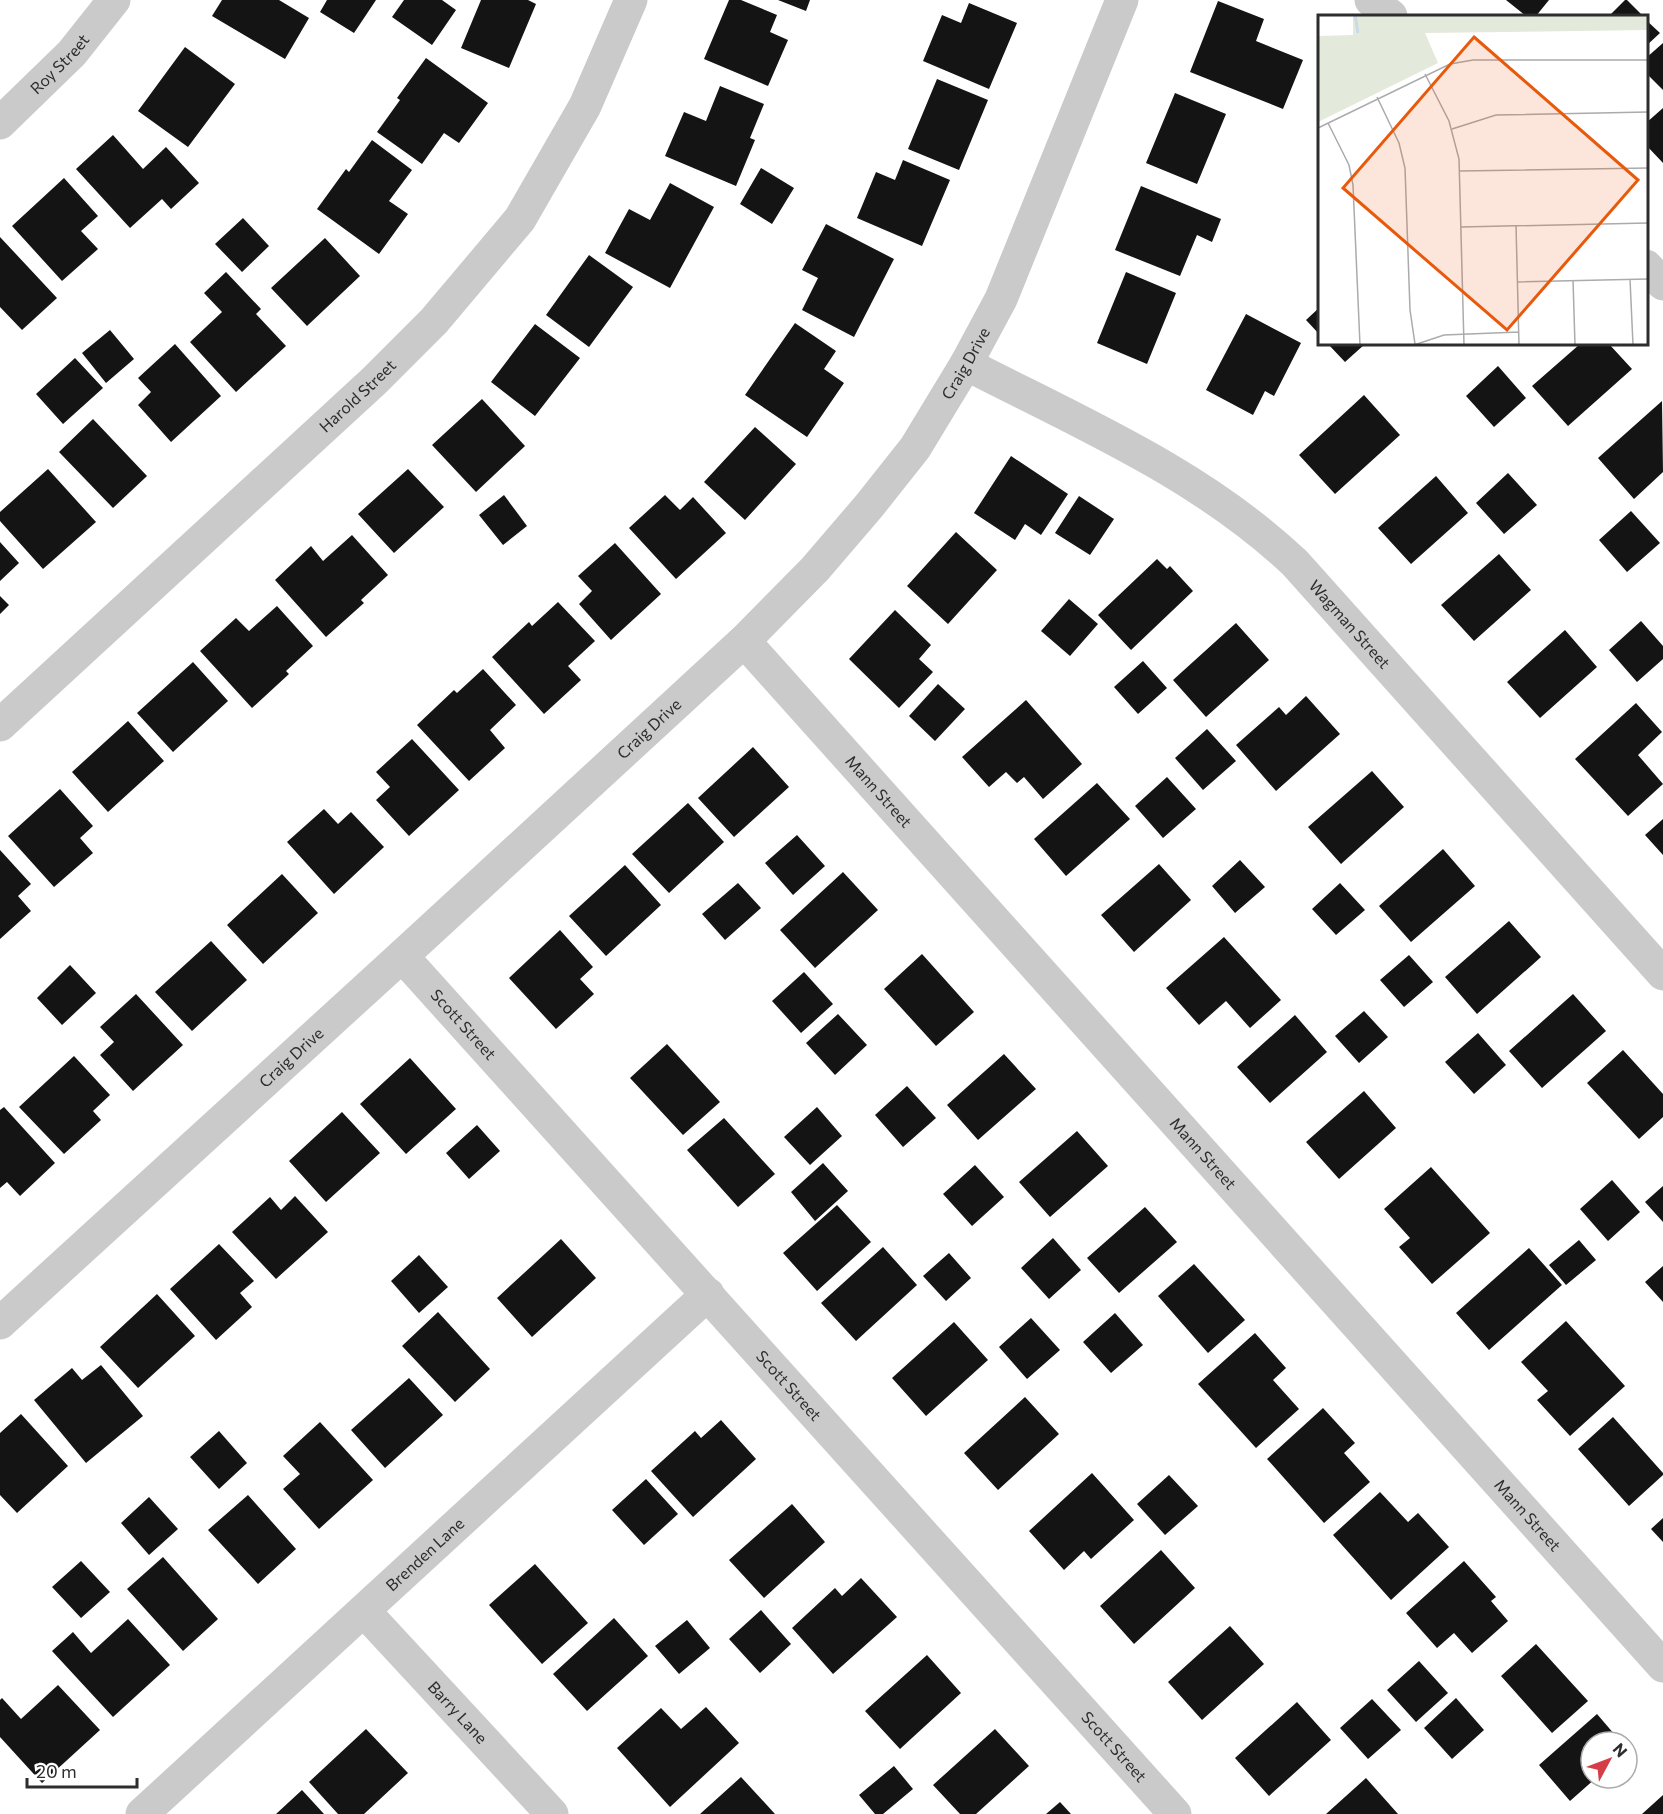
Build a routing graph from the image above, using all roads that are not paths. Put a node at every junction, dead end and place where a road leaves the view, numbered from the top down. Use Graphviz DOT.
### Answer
graph roads {
  1 [pos="114,0"];
  2 [pos="631,0"];
  3 [pos="1122,0"];
  4 [pos="1371,0"];
  5 [pos="1390,15"];
  6 [pos="0,123"];
  7 [pos="1648,267"];
  8 [pos="1663,284"];
  9 [pos="966,364"];
  10 [pos="744,641"];
  11 [pos="0,725"];
  12 [pos="402,956"];
  13 [pos="1663,974"];
  14 [pos="708,1294"];
  15 [pos="0,1323"];
  16 [pos="364,1611"];
  17 [pos="1663,1666"];
  18 [pos="142,1814"];
  19 [pos="552,1814"];
  20 [pos="1175,1814"];
  1 -- 6 [label="street, Roy Street"];
  2 -- 11 [label="street, Harold Street"];
  3 -- 9 [label="street, Craig Drive"];
  4 -- 5 [label="street"];
  7 -- 8 [label="street"];
  9 -- 10 [label="street, Craig Drive"];
  9 -- 13 [label="street, Wagman Street"];
  10 -- 12 [label="street, Craig Drive"];
  10 -- 17 [label="street, Mann Street"];
  12 -- 14 [label="street, Scott Street"];
  12 -- 15 [label="street, Craig Drive"];
  14 -- 16 [label="street, Brenden Lane"];
  14 -- 20 [label="street, Scott Street"];
  16 -- 18 [label="street, Brenden Lane"];
  16 -- 19 [label="street, Barry Lane"];
}
